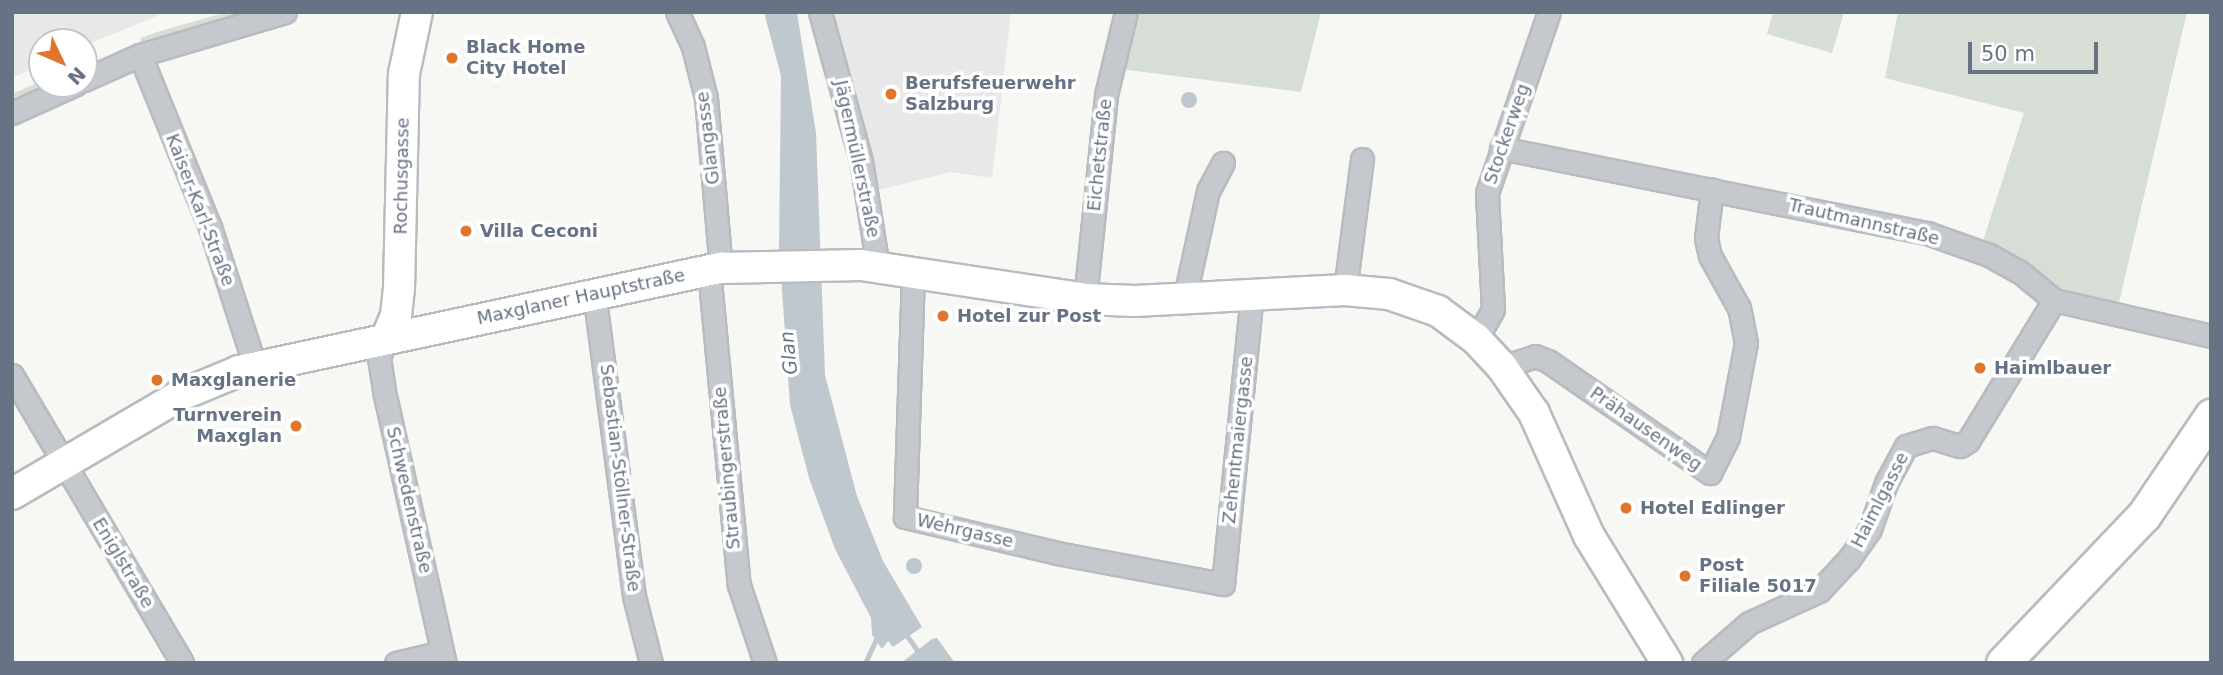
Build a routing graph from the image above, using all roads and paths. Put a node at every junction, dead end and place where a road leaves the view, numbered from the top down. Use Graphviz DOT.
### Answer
graph roads {
  1 [pos="285,12"];
  2 [pos="417,12"];
  3 [pos="677,12"];
  4 [pos="820,12"];
  5 [pos="1126,12"];
  6 [pos="1549,12"];
  7 [pos="140,55"];
  8 [pos="98,74"];
  9 [pos="45,98"];
  10 [pos="12,113"];
  11 [pos="1501,148"];
  12 [pos="1362,159"];
  13 [pos="1223,163"];
  14 [pos="1712,189"];
  15 [pos="878,267"];
  16 [pos="715,269"];
  17 [pos="913,273"];
  18 [pos="1345,290"];
  19 [pos="594,292"];
  20 [pos="1252,296"];
  21 [pos="1084,299"];
  22 [pos="2054,300"];
  23 [pos="1184,301"];
  24 [pos="2211,335"];
  25 [pos="386,339"];
  26 [pos="1476,339"];
  27 [pos="255,366"];
  28 [pos="1502,367"];
  29 [pos="12,375"];
  30 [pos="2211,416"];
  31 [pos="64,464"];
  32 [pos="12,494"];
  33 [pos="1223,584"];
  34 [pos="444,657"];
  35 [pos="182,663"];
  36 [pos="396,663"];
  37 [pos="651,663"];
  38 [pos="765,663"];
  39 [pos="1667,663"];
  40 [pos="1703,663"];
  41 [pos="2003,663"];
  1 -- 7 [label="street"];
  2 -- 25 [label="street, Rochusgasse"];
  3 -- 16 [label="street, Glangasse"];
  4 -- 15 [label="street, Jägermüllerstraße"];
  5 -- 21 [label="street, Eichetstraße"];
  6 -- 11 [label="street, Stockerweg"];
  7 -- 8 [label="street"];
  7 -- 27 [label="street, Kaiser-Karl-Straße"];
  9 -- 10 [label="street"];
  11 -- 14 [label="street, Trautmannstraße"];
  11 -- 26 [label="street, Stockerweg"];
  12 -- 18 [label="street"];
  13 -- 23 [label="street"];
  14 -- 22 [label="street, Trautmannstraße"];
  14 -- 28 [label="street, Prähausenweg"];
  15 -- 16 [label="street, Maxglaner Hauptstraße"];
  15 -- 17 [label="street, Maxglaner Hauptstraße"];
  16 -- 19 [label="street, Maxglaner Hauptstraße"];
  16 -- 38 [label="street, Straubingerstraße"];
  17 -- 21 [label="street, Maxglaner Hauptstraße"];
  17 -- 33 [label="street, Wehrgasse"];
  18 -- 20 [label="street, Maxglaner Hauptstraße"];
  18 -- 26 [label="street, Maxglaner Hauptstraße"];
  19 -- 25 [label="street, Maxglaner Hauptstraße"];
  19 -- 37 [label="street, Sebastian-Stöllner-Straße"];
  20 -- 23 [label="street, Maxglaner Hauptstraße"];
  20 -- 33 [label="street, Zehentmaiergasse"];
  21 -- 23 [label="street, Maxglaner Hauptstraße"];
  22 -- 24 [label="street, Trautmannstraße"];
  22 -- 40 [label="street, Haimlgasse"];
  25 -- 27 [label="street, Maxglaner Hauptstraße"];
  25 -- 34 [label="street, Schwedenstraße"];
  26 -- 28 [label="street, Maxglaner Hauptstraße"];
  27 -- 31 [label="street, Maxglaner Hauptstraße"];
  28 -- 39 [label="street, Maxglaner Hauptstraße"];
  29 -- 31 [label="street, Eniglstraße"];
  30 -- 41 [label="main road"];
  31 -- 32 [label="street, Maxglaner Hauptstraße"];
  31 -- 35 [label="street, Eniglstraße"];
  34 -- 36 [label="street"];
}
